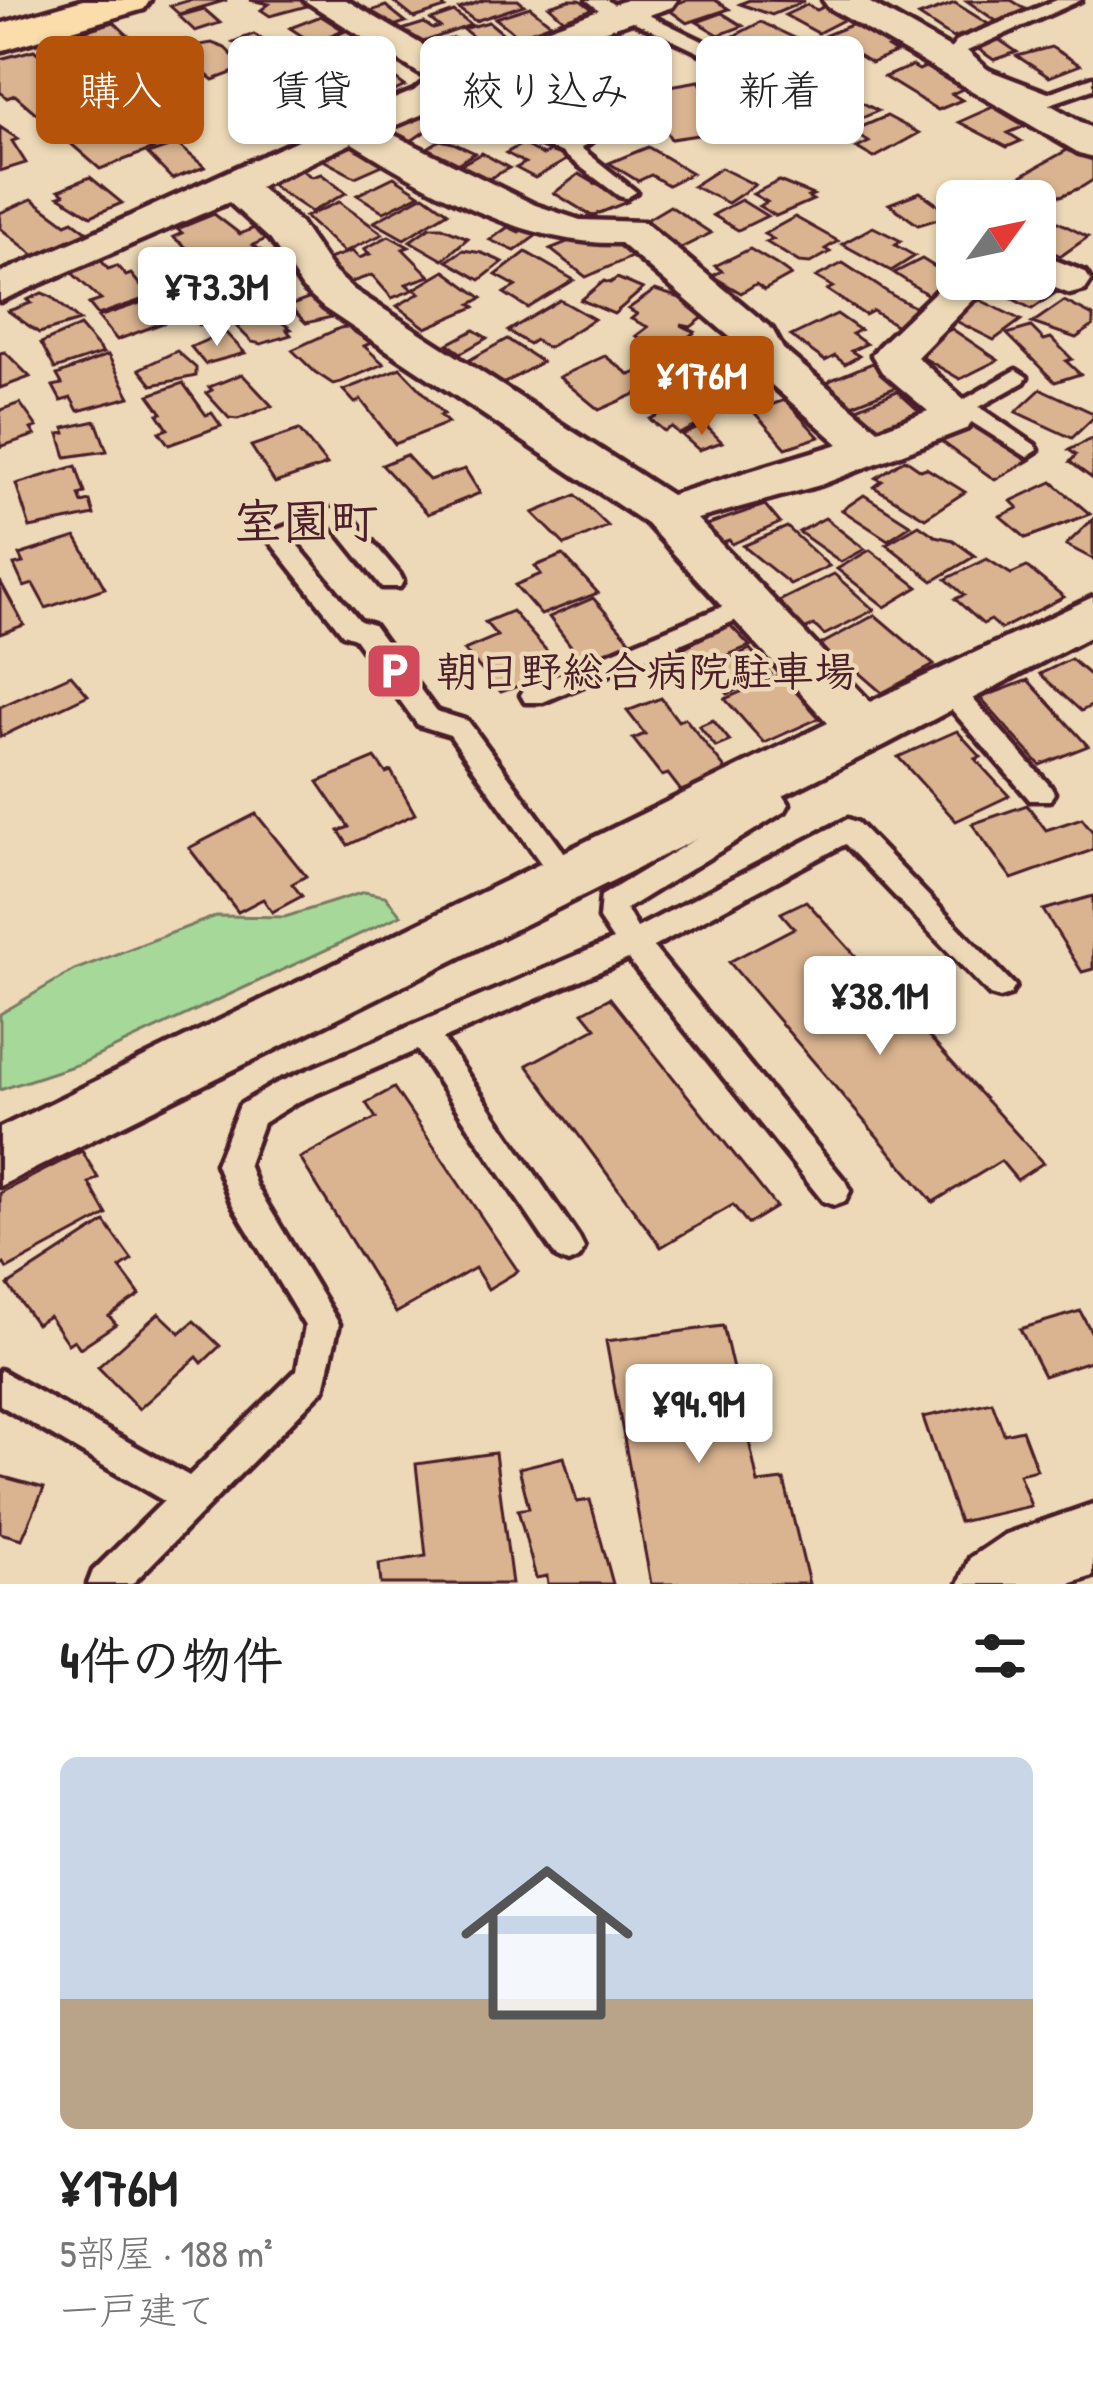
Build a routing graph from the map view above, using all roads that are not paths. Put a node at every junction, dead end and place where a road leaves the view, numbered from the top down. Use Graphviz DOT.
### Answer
graph roads {
  1 [pos="71,0"];
  2 [pos="129,0"];
  3 [pos="321,0"];
  4 [pos="1072,0"];
  5 [pos="852,2"];
  6 [pos="624,7"];
  7 [pos="0,21"];
  8 [pos="548,36"];
  9 [pos="0,38"];
  10 [pos="696,42"];
  11 [pos="420,74"];
  12 [pos="976,76"];
  13 [pos="1093,83"];
  14 [pos="322,144"];
  15 [pos="380,144"];
  16 [pos="558,144"];
  17 [pos="574,144"];
  18 [pos="1093,145"];
  19 [pos="568,148"];
  20 [pos="232,183"];
  21 [pos="626,192"];
  22 [pos="0,288"];
  23 [pos="951,300"];
  24 [pos="1016,377"];
  25 [pos="959,409"];
  26 [pos="874,450"];
  27 [pos="1027,450"];
  28 [pos="664,513"];
  29 [pos="391,581"];
  30 [pos="751,604"];
  31 [pos="1093,614"];
  32 [pos="948,688"];
  33 [pos="534,695"];
  34 [pos="866,731"];
  35 [pos="756,782"];
  36 [pos="1040,793"];
  37 [pos="565,875"];
  38 [pos="631,945"];
  39 [pos="1000,986"];
  40 [pos="421,1032"];
  41 [pos="0,1158"];
  42 [pos="834,1191"];
  43 [pos="568,1248"];
  44 [pos="0,1386"];
  45 [pos="192,1498"];
  46 [pos="1090,1548"];
  47 [pos="106,1584"];
  48 [pos="996,1584"];
  1 -- 7 [label="highway"];
  2 -- 9 [label="highway"];
  3 -- 11 [label="street"];
  4 -- 12 [label="lane"];
  5 -- 12 [label="street"];
  6 -- 8 [label="street"];
  6 -- 10 [label="lane"];
  12 -- 13 [label="lane"];
  12 -- 18 [label="street"];
  14 -- 20 [label="street"];
  15 -- 26 [label="street"];
  16 -- 19 [label="lane"];
  17 -- 19 [label="lane"];
  19 -- 21 [label="lane"];
  20 -- 22 [label="street"];
  20 -- 28 [label="street"];
  23 -- 25 [label="street"];
  24 -- 25 [label="lane"];
  25 -- 26 [label="street"];
  25 -- 27 [label="lane"];
  26 -- 28 [label="street"];
  28 -- 30 [label="street"];
  29 -- 37 [label="lane"];
  30 -- 33 [label="lane"];
  30 -- 34 [label="street"];
  31 -- 32 [label="street"];
  32 -- 34 [label="street"];
  32 -- 36 [label="lane"];
  34 -- 35 [label="street"];
  35 -- 37 [label="street"];
  35 -- 38 [label="lane"];
  37 -- 41 [label="street"];
  38 -- 39 [label="lane"];
  38 -- 40 [label="lane"];
  38 -- 42 [label="lane"];
  40 -- 43 [label="lane"];
  40 -- 45 [label="lane"];
  44 -- 45 [label="lane"];
  45 -- 47 [label="lane"];
  46 -- 48 [label="street"];
}
